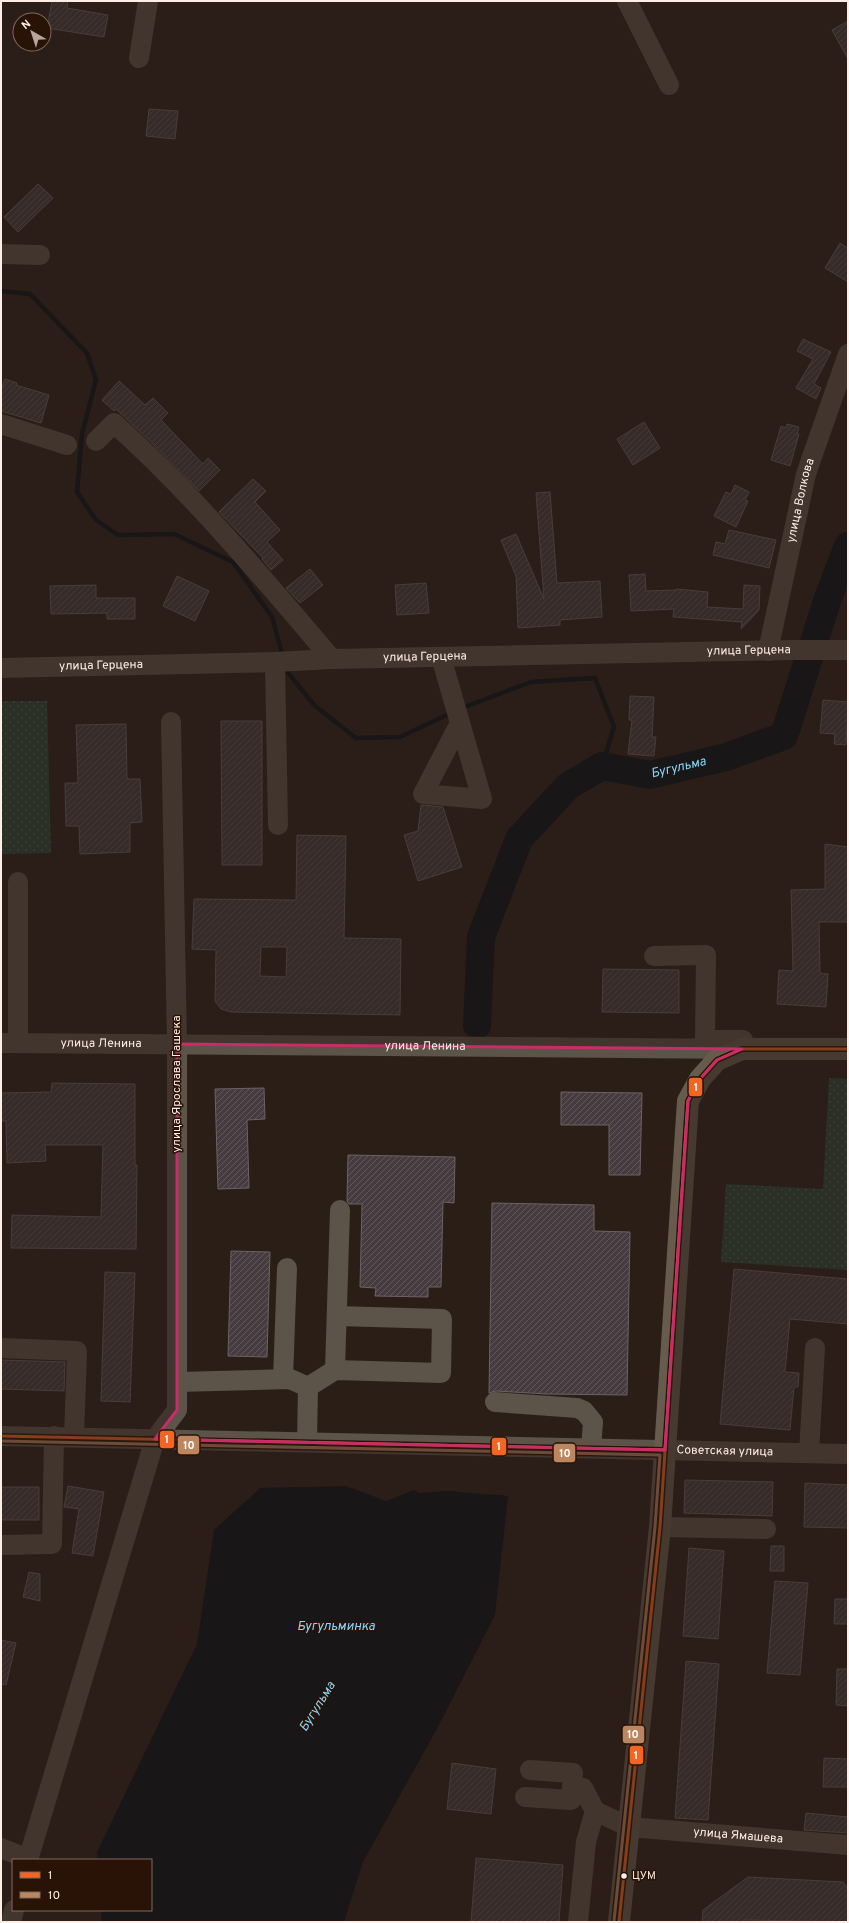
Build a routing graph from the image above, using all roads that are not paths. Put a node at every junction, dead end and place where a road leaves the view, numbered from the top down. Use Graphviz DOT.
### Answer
graph roads {
  1 [pos="148,1"];
  2 [pos="628,1"];
  3 [pos="139,58"];
  4 [pos="668,85"];
  5 [pos="1,254"];
  6 [pos="40,255"];
  7 [pos="848,354"];
  8 [pos="1,424"];
  9 [pos="96,442"];
  10 [pos="67,445"];
  11 [pos="848,650"];
  12 [pos="768,651"];
  13 [pos="441,657"];
  14 [pos="332,659"];
  15 [pos="275,662"];
  16 [pos="1,668"];
  17 [pos="171,722"];
  18 [pos="460,723"];
  19 [pos="278,825"];
  20 [pos="18,882"];
  21 [pos="654,956"];
  22 [pos="9,975"];
  23 [pos="9,1043"];
  24 [pos="742,1048"];
  25 [pos="848,1049"];
  26 [pos="177,1050"];
  27 [pos="1,1056"];
  28 [pos="340,1210"];
  29 [pos="287,1268"];
  30 [pos="337,1316"];
  31 [pos="1,1348"];
  32 [pos="815,1348"];
  33 [pos="335,1370"];
  34 [pos="283,1380"];
  35 [pos="177,1382"];
  36 [pos="308,1387"];
  37 [pos="495,1402"];
  38 [pos="1,1436"];
  39 [pos="54,1436"];
  40 [pos="74,1437"];
  41 [pos="154,1439"];
  42 [pos="306,1442"];
  43 [pos="592,1448"];
  44 [pos="665,1450"];
  45 [pos="809,1453"];
  46 [pos="848,1454"];
  47 [pos="660,1527"];
  48 [pos="766,1529"];
  49 [pos="1,1545"];
  50 [pos="530,1770"];
  51 [pos="572,1787"];
  52 [pos="525,1797"];
  53 [pos="595,1811"];
  54 [pos="628,1827"];
  55 [pos="848,1845"];
  56 [pos="1,1848"];
  57 [pos="26,1859"];
  58 [pos="28,1859"];
  59 [pos="14,1911"];
  60 [pos="11,1922"];
  61 [pos="578,1922"];
  62 [pos="619,1922"];
  1 -- 3 [label="street"];
  2 -- 4 [label="street"];
  5 -- 6 [label="street"];
  7 -- 12 [label="street, улица Волкова"];
  8 -- 10 [label="street"];
  9 -- 14 [label="street"];
  11 -- 12 [label="street, улица Герцена"];
  12 -- 13 [label="street, улица Герцена"];
  13 -- 14 [label="street, улица Герцена"];
  13 -- 18 [label="street"];
  14 -- 15 [label="street, улица Герцена"];
  15 -- 16 [label="street, улица Герцена"];
  15 -- 19 [label="street"];
  17 -- 26 [label="street, улица Ярослава Гашека"];
  20 -- 22 [label="street"];
  21 -- 24 [label="street"];
  22 -- 23 [label="street"];
  23 -- 26 [label="street, улица Ленина"];
  24 -- 25 [label="main road, улица Ленина"];
  24 -- 26 [label="street, улица Ленина"];
  24 -- 44 [label="main road"];
  26 -- 27 [label="street"];
  26 -- 35 [label="street, улица Ярослава Гашека"];
  28 -- 30 [label="street"];
  29 -- 34 [label="street"];
  30 -- 33 [label="street"];
  30 -- 33 [label="street"];
  31 -- 40 [label="street"];
  32 -- 45 [label="street"];
  33 -- 36 [label="street"];
  34 -- 35 [label="street"];
  34 -- 36 [label="street"];
  35 -- 41 [label="street, улица Ярослава Гашека"];
  36 -- 42 [label="street"];
  37 -- 43 [label="street"];
  38 -- 39 [label="street, Советская улица"];
  39 -- 40 [label="street, Советская улица"];
  39 -- 49 [label="street"];
  40 -- 41 [label="street, Советская улица"];
  41 -- 42 [label="street, Советская улица"];
  41 -- 58 [label="street"];
  42 -- 43 [label="street, Советская улица"];
  43 -- 44 [label="street, Советская улица"];
  44 -- 45 [label="street, Советская улица"];
  44 -- 47 [label="main road"];
  45 -- 46 [label="street, Советская улица"];
  47 -- 48 [label="street"];
  47 -- 54 [label="main road"];
  50 -- 51 [label="street"];
  51 -- 52 [label="street"];
  51 -- 53 [label="street"];
  53 -- 54 [label="street"];
  53 -- 61 [label="street"];
  54 -- 55 [label="street, улица Ямашева"];
  54 -- 62 [label="main road"];
  56 -- 57 [label="street"];
  59 -- 60 [label="street"];
}
